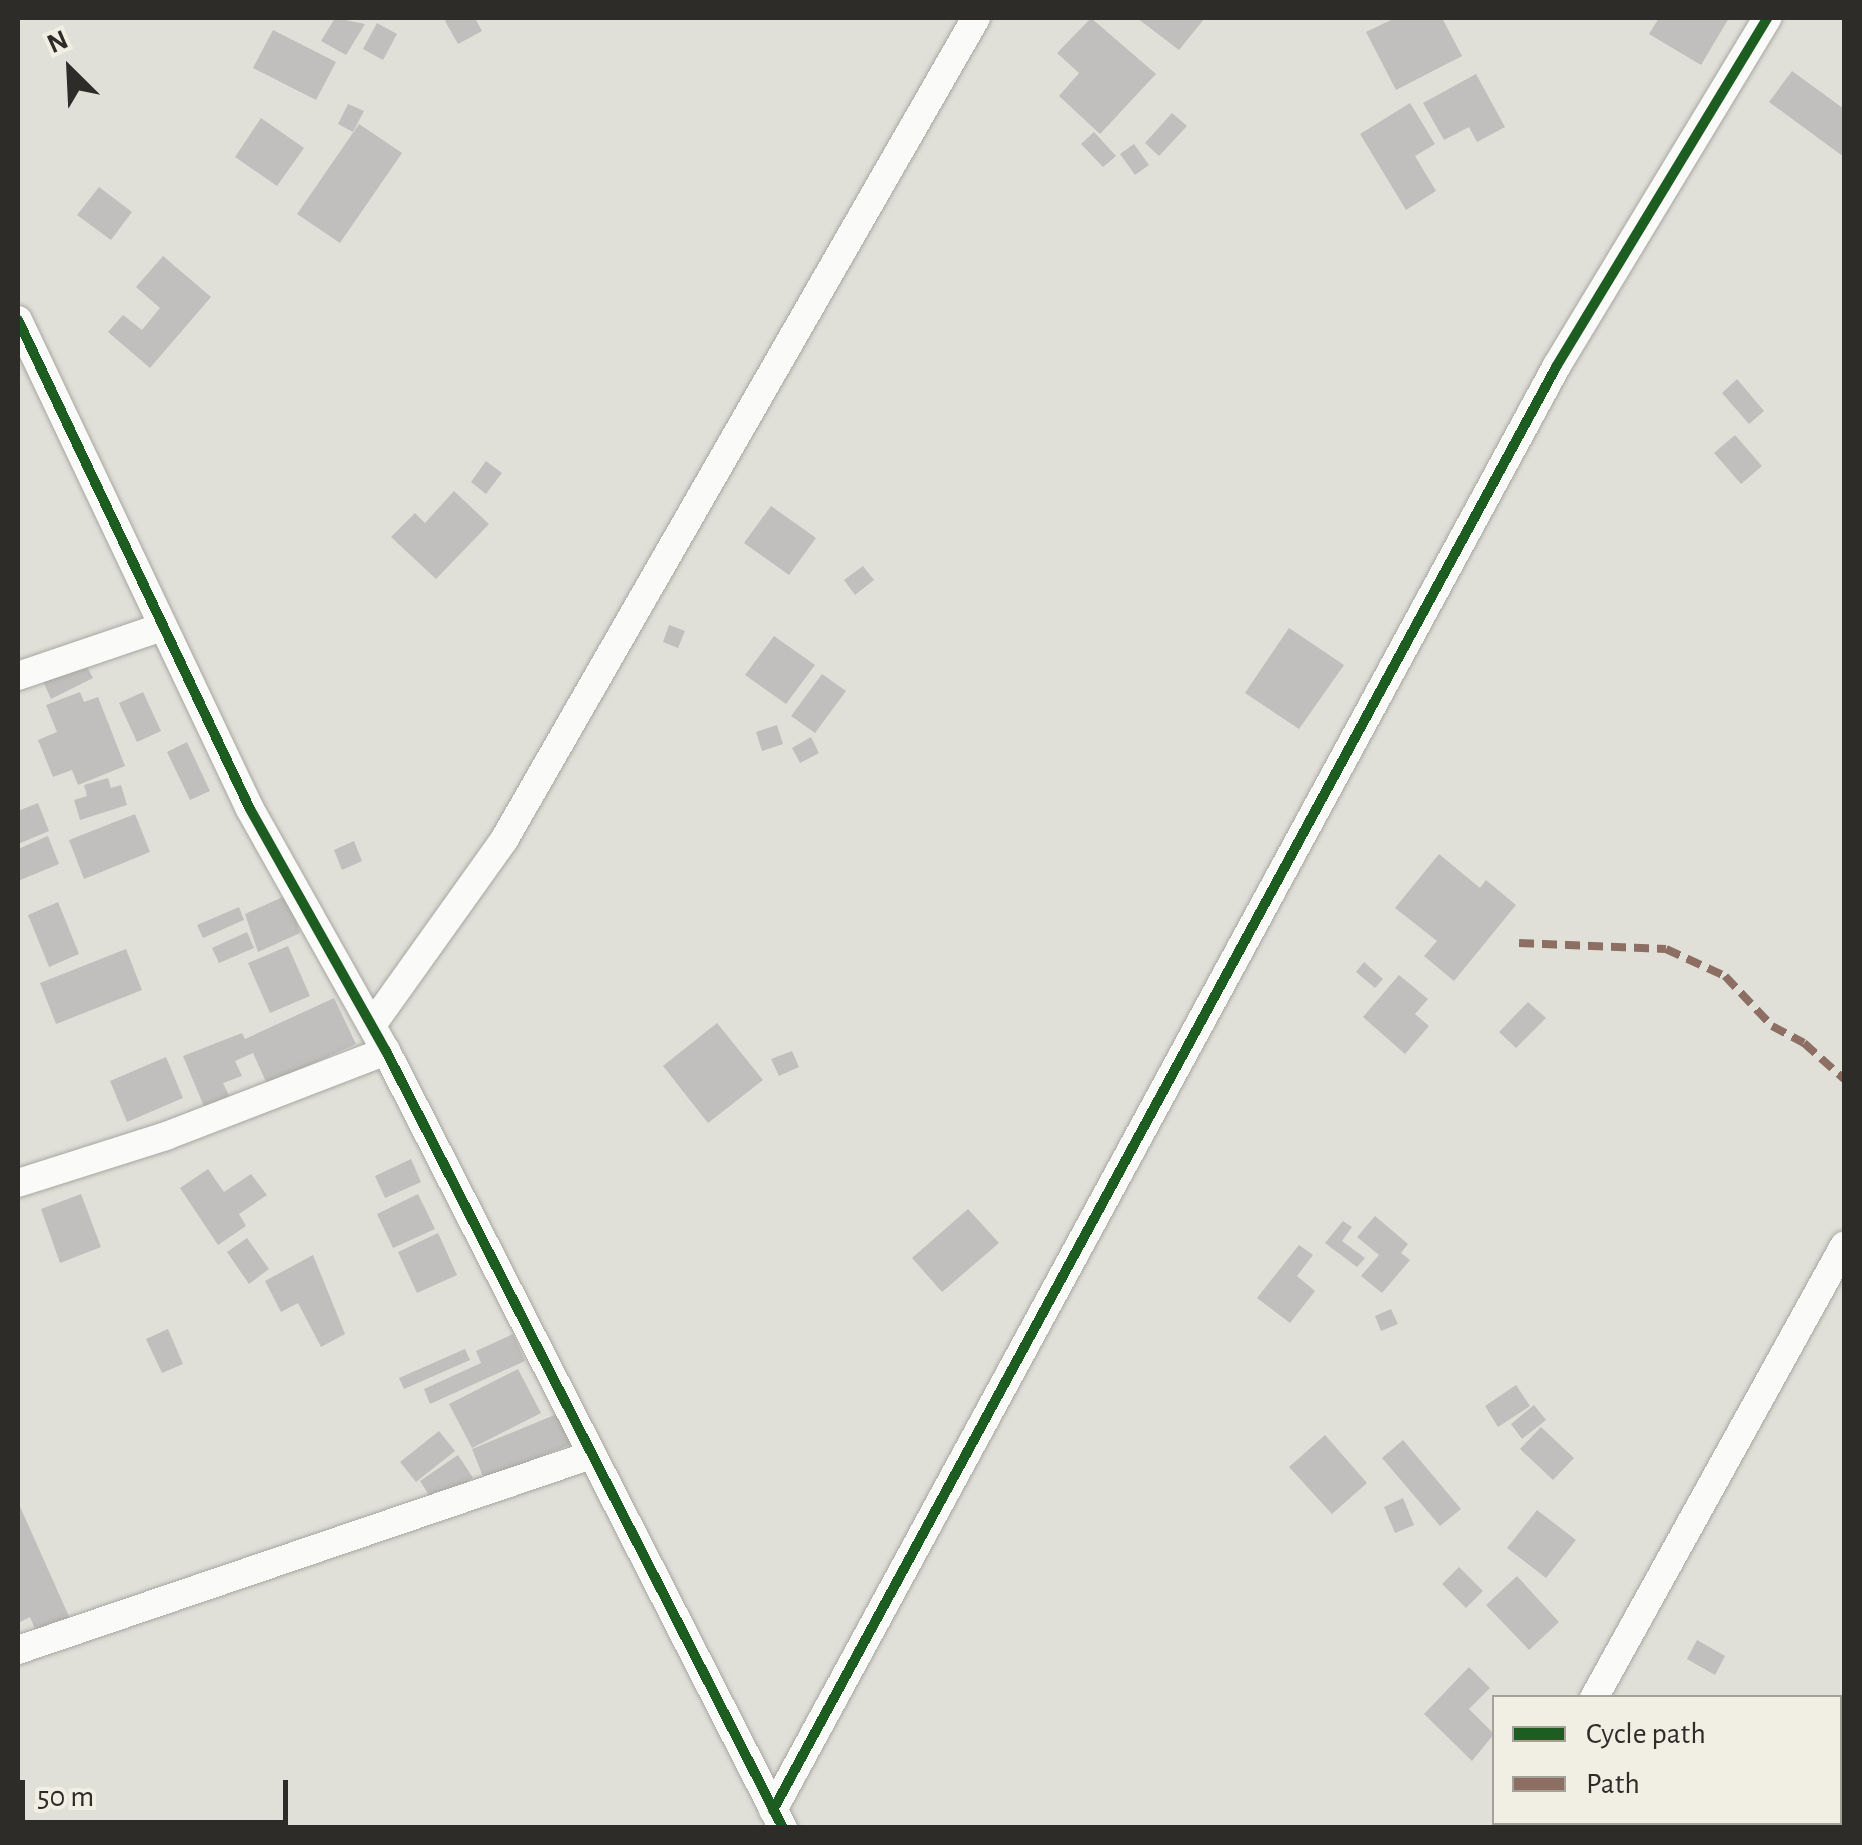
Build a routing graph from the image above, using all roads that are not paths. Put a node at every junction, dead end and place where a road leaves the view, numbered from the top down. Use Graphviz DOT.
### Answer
graph roads {
  1 [pos="976,18"];
  2 [pos="1768,18"];
  3 [pos="18,320"];
  4 [pos="159,628"];
  5 [pos="18,676"];
  6 [pos="372,1026"];
  7 [pos="386,1051"];
  8 [pos="18,1183"];
  9 [pos="1844,1246"];
  10 [pos="591,1455"];
  11 [pos="18,1650"];
  12 [pos="1596,1695"];
  13 [pos="778,1819"];
  1 -- 6 [label="street"];
  2 -- 13 [label="street"];
  3 -- 4 [label="street"];
  4 -- 5 [label="street"];
  4 -- 6 [label="street"];
  6 -- 7 [label="street"];
  7 -- 8 [label="street"];
  7 -- 10 [label="street"];
  9 -- 12 [label="street"];
  10 -- 11 [label="street"];
  10 -- 13 [label="street"];
}
